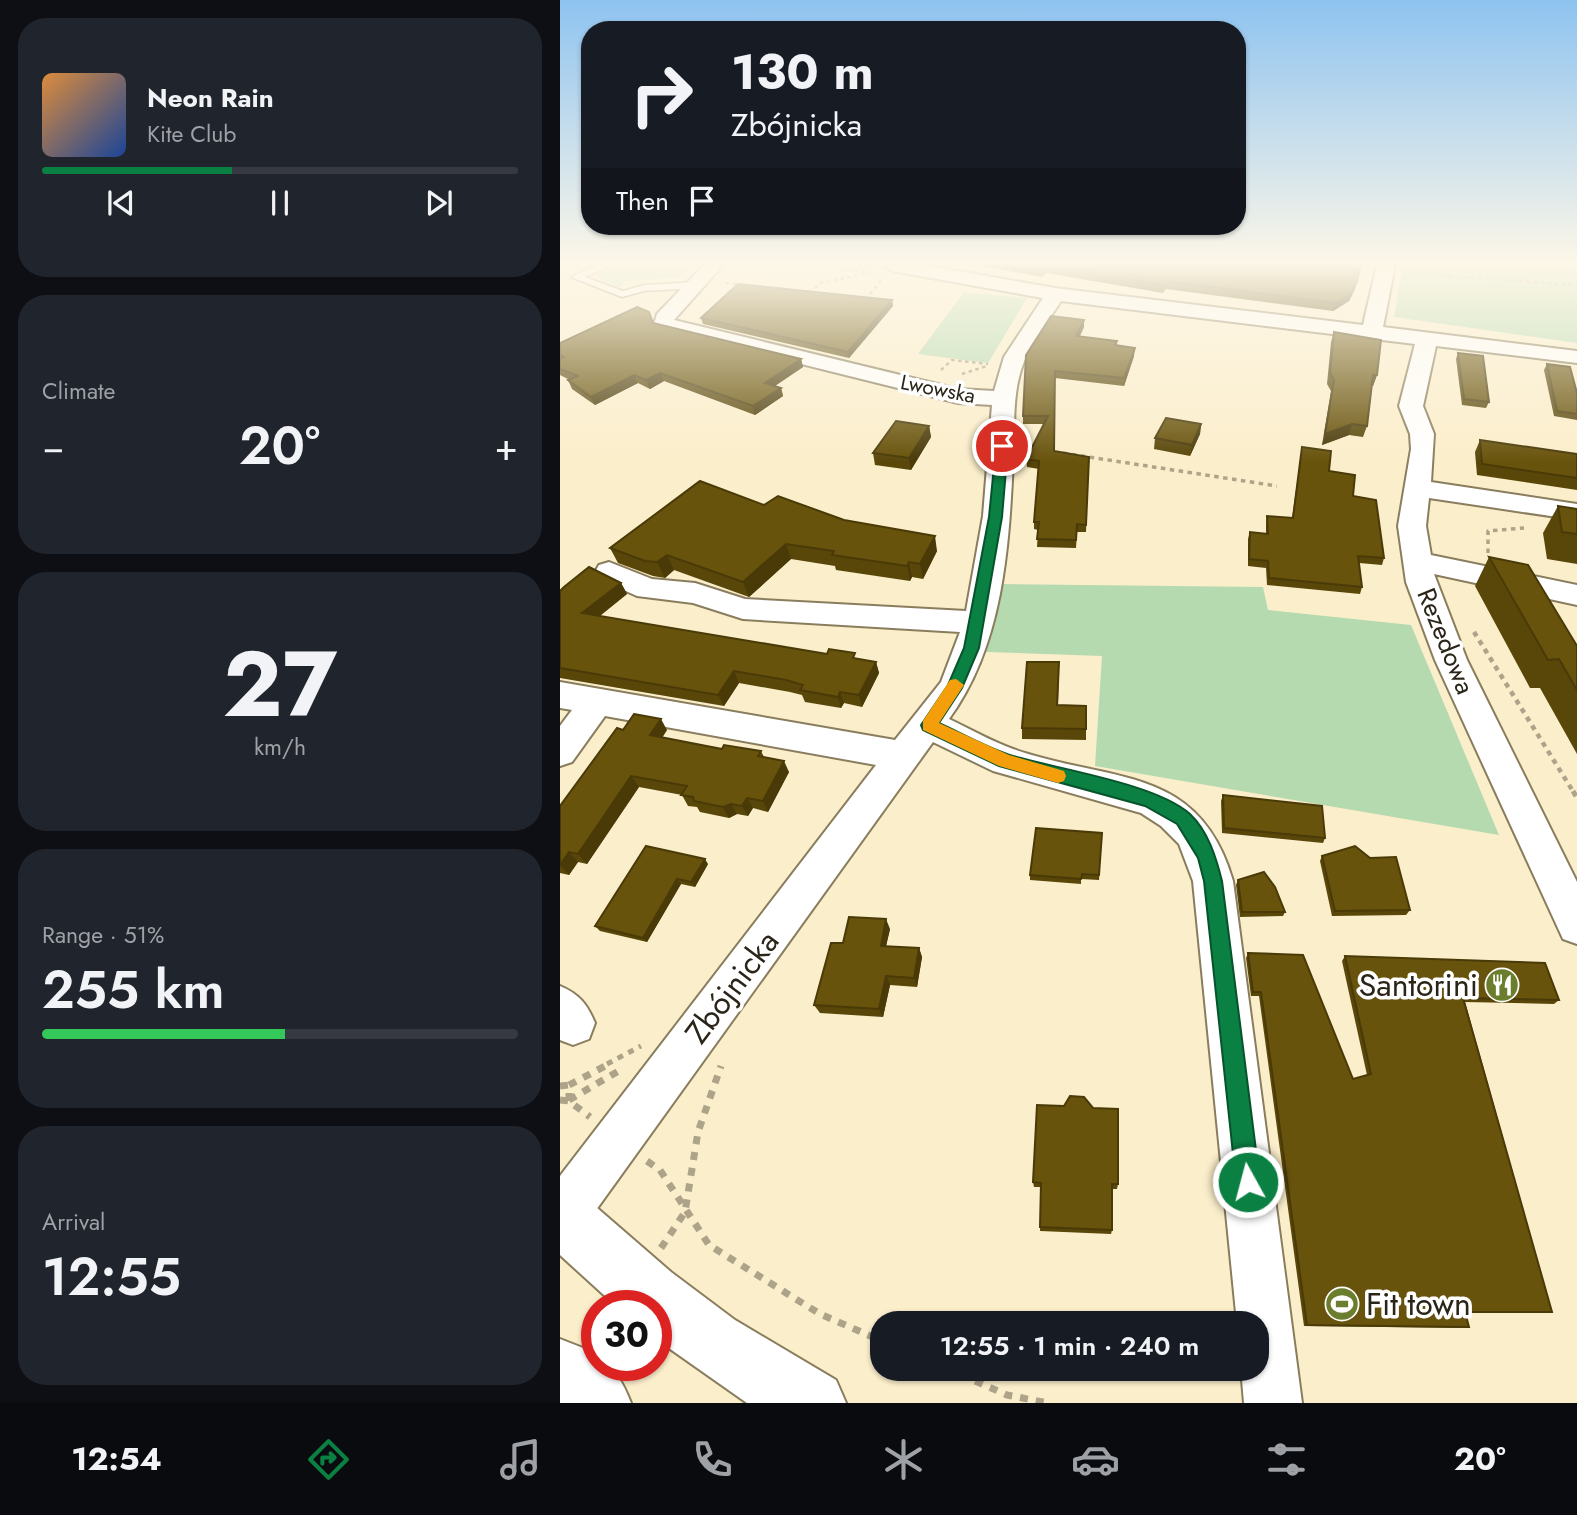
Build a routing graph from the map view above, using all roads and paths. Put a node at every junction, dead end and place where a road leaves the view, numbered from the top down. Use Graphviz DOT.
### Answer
graph roads {
  1 [pos="690,330"];
  2 [pos="1033,330"];
  3 [pos="1359,330"];
  4 [pos="1372,332"];
  5 [pos="1427,338"];
  6 [pos="1577,357"];
  7 [pos="893,380"];
  8 [pos="995,386"];
  9 [pos="1002,446"];
  10 [pos="1277,486"];
  11 [pos="1417,488"];
  12 [pos="1577,512"];
  13 [pos="1529,528"];
  14 [pos="1431,565"];
  15 [pos="609,572"];
  16 [pos="1489,576"];
  17 [pos="1577,595"];
  18 [pos="961,621"];
  19 [pos="560,695"];
  20 [pos="597,702"];
  21 [pos="916,741"];
  22 [pos="560,752"];
  23 [pos="1577,798"];
  24 [pos="1577,925"];
  25 [pos="726,1055"];
  26 [pos="569,1085"];
  27 [pos="560,1086"];
  28 [pos="560,1100"];
  29 [pos="618,1139"];
  30 [pos="685,1212"];
  31 [pos="560,1216"];
  32 [pos="655,1258"];
  33 [pos="870,1336"];
  34 [pos="560,1371"];
  35 [pos="975,1381"];
  36 [pos="598,1403"];
  37 [pos="813,1403"];
  38 [pos="1048,1403"];
  39 [pos="1273,1403"];
  1 -- 7 [label="street, Lwowska"];
  2 -- 8 [label="street, Zbójnicka"];
  3 -- 4 [label="street"];
  4 -- 5 [label="street"];
  5 -- 6 [label="street"];
  5 -- 11 [label="street, Rezedowa"];
  7 -- 8 [label="street, Lwowska"];
  7 -- 8 [label="path"];
  8 -- 9 [label="street, Zbójnicka"];
  9 -- 10 [label="path"];
  9 -- 18 [label="street, Zbójnicka"];
  11 -- 12 [label="street"];
  11 -- 14 [label="street, Rezedowa"];
  13 -- 16 [label="path"];
  14 -- 16 [label="street"];
  14 -- 23 [label="path"];
  14 -- 24 [label="street, Rezedowa"];
  15 -- 18 [label="street"];
  16 -- 17 [label="street"];
  18 -- 21 [label="street, Zbójnicka"];
  19 -- 20 [label="street"];
  20 -- 21 [label="street"];
  20 -- 22 [label="street"];
  21 -- 29 [label="street, Zbójnicka"];
  21 -- 39 [label="street"];
  25 -- 30 [label="path"];
  26 -- 27 [label="path"];
  28 -- 29 [label="path"];
  29 -- 30 [label="path"];
  29 -- 31 [label="street, Zbójnicka"];
  30 -- 32 [label="path"];
  30 -- 33 [label="path"];
  31 -- 37 [label="main road"];
  34 -- 36 [label="main road"];
  35 -- 38 [label="path"];
}
